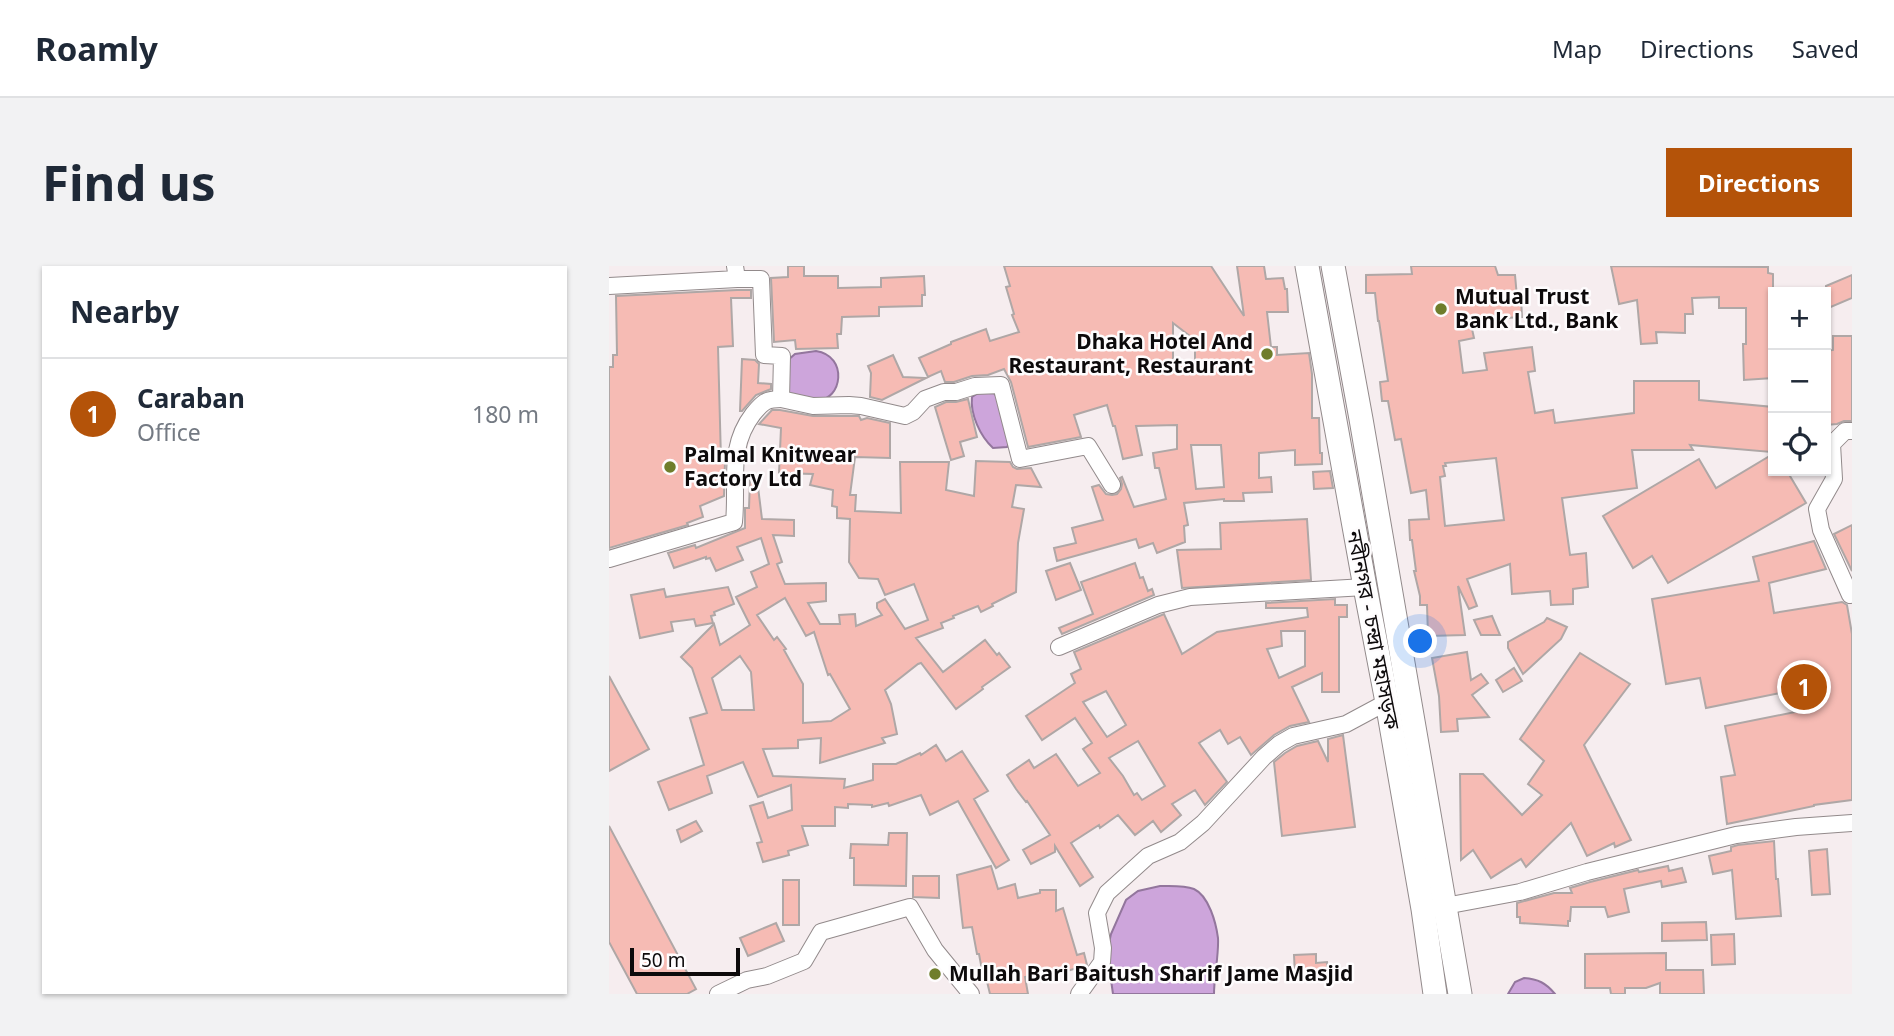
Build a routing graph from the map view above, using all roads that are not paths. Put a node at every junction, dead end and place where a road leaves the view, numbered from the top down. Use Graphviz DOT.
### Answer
graph roads {
  1 [pos="1307,266"];
  2 [pos="1333,266"];
  3 [pos="736,273"];
  4 [pos="609,286"];
  5 [pos="781,399"];
  6 [pos="1852,430"];
  7 [pos="1112,485"];
  8 [pos="609,559"];
  9 [pos="1364,587"];
  10 [pos="1850,595"];
  11 [pos="1059,648"];
  12 [pos="1387,702"];
  13 [pos="1852,823"];
  14 [pos="1445,906"];
  15 [pos="718,994"];
  16 [pos="971,994"];
  17 [pos="1079,994"];
  18 [pos="1435,994"];
  19 [pos="1460,994"];
  1 -- 9 [label="highway, নবীনগর - চন্দ্রা মহাসড়ক"];
  2 -- 14 [label="highway, নবীনগর - চন্দ্রা মহাসড়ক"];
  3 -- 4 [label="street"];
  3 -- 5 [label="street"];
  5 -- 7 [label="street"];
  5 -- 8 [label="street"];
  6 -- 10 [label="street"];
  9 -- 11 [label="street"];
  9 -- 12 [label="highway, নবীনগর - চন্দ্রা মহাসড়ক"];
  12 -- 17 [label="street"];
  12 -- 18 [label="highway, নবীনগর - চন্দ্রা মহাসড়ক"];
  13 -- 14 [label="street"];
  14 -- 19 [label="highway, নবীনগর - চন্দ্রা মহাসড়ক"];
  15 -- 16 [label="street"];
}
